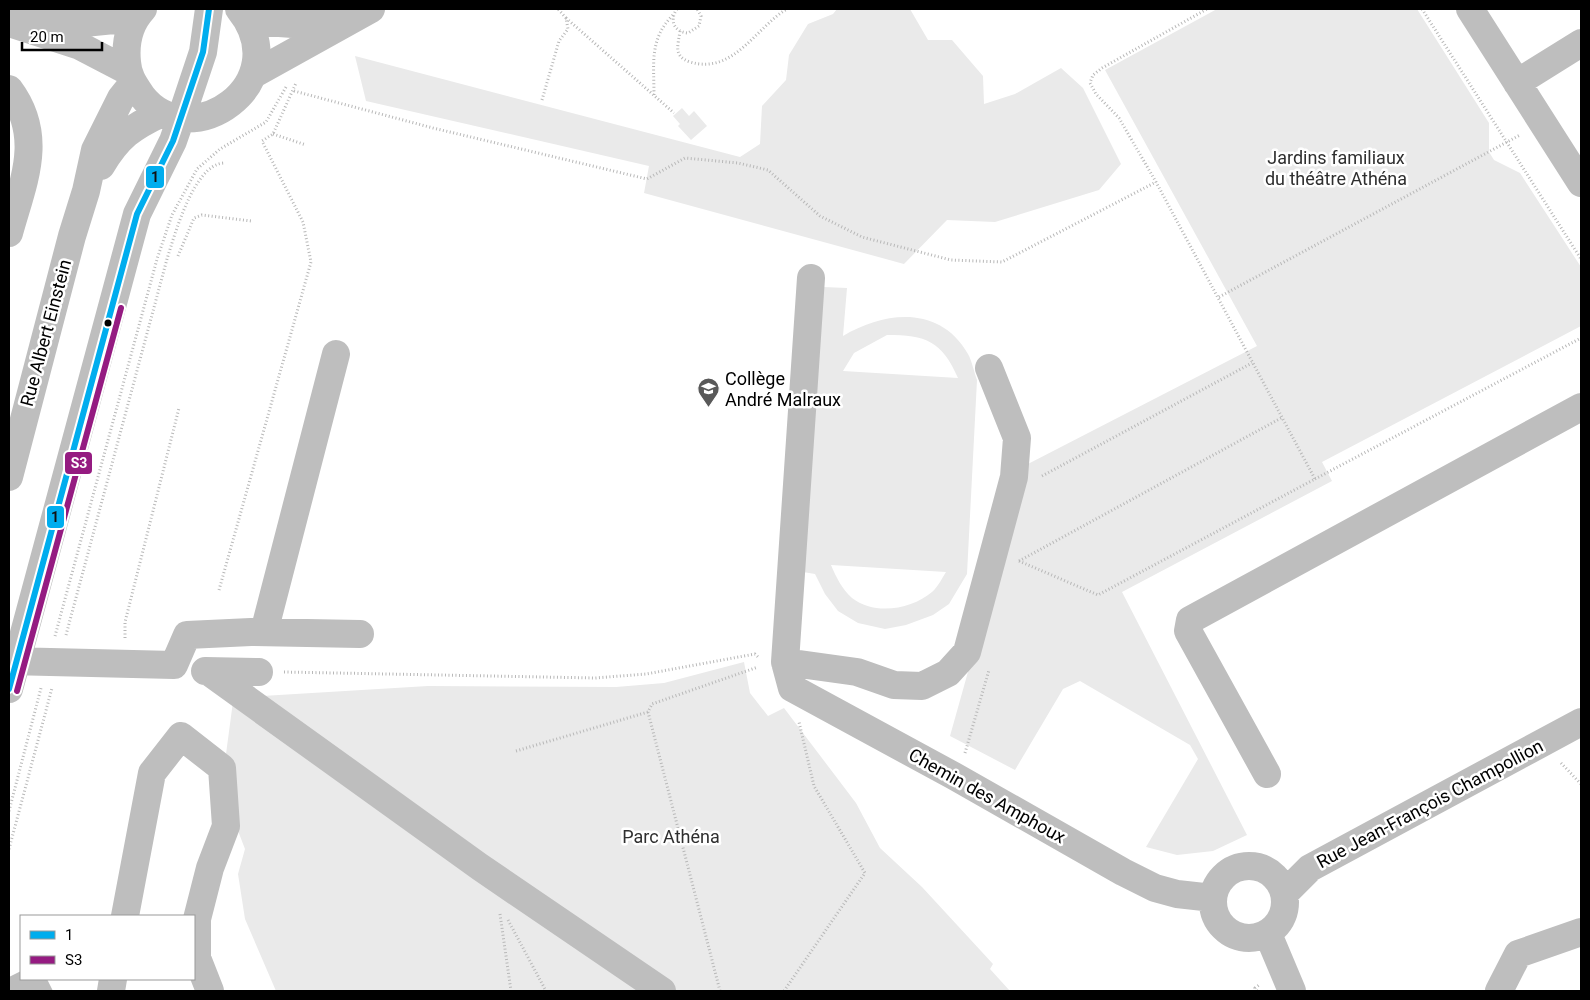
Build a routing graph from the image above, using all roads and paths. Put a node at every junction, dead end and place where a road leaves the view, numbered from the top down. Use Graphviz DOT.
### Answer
graph roads {
  1 [pos="209,9"];
  2 [pos="335,9"];
  3 [pos="371,9"];
  4 [pos="558,9"];
  5 [pos="677,9"];
  6 [pos="697,9"];
  7 [pos="787,9"];
  8 [pos="1207,9"];
  9 [pos="1422,9"];
  10 [pos="1470,9"];
  11 [pos="139,13"];
  12 [pos="9,15"];
  13 [pos="244,15"];
  14 [pos="673,15"];
  15 [pos="566,18"];
  16 [pos="9,24"];
  17 [pos="680,31"];
  18 [pos="1581,43"];
  19 [pos="254,74"];
  20 [pos="299,74"];
  21 [pos="130,77"];
  22 [pos="288,81"];
  23 [pos="1517,83"];
  24 [pos="9,89"];
  25 [pos="294,90"];
  26 [pos="654,96"];
  27 [pos="542,100"];
  28 [pos="674,114"];
  29 [pos="172,115"];
  30 [pos="1543,123"];
  31 [pos="273,134"];
  32 [pos="1507,141"];
  33 [pos="306,145"];
  34 [pos="224,163"];
  35 [pos="1156,182"];
  36 [pos="1581,183"];
  37 [pos="86,190"];
  38 [pos="251,222"];
  39 [pos="9,233"];
  40 [pos="178,256"];
  41 [pos="1581,258"];
  42 [pos="811,278"];
  43 [pos="1219,298"];
  44 [pos="1581,338"];
  45 [pos="336,354"];
  46 [pos="1252,363"];
  47 [pos="989,368"];
  48 [pos="1581,407"];
  49 [pos="179,408"];
  50 [pos="1283,418"];
  51 [pos="9,476"];
  52 [pos="1315,479"];
  53 [pos="1040,483"];
  54 [pos="1021,553"];
  55 [pos="1019,562"];
  56 [pos="1016,571"];
  57 [pos="219,590"];
  58 [pos="264,632"];
  59 [pos="360,634"];
  60 [pos="64,644"];
  61 [pos="52,645"];
  62 [pos="125,646"];
  63 [pos="773,660"];
  64 [pos="12,662"];
  65 [pos="991,663"];
  66 [pos="174,665"];
  67 [pos="209,672"];
  68 [pos="259,672"];
  69 [pos="43,680"];
  70 [pos="53,684"];
  71 [pos="9,688"];
  72 [pos="792,688"];
  73 [pos="648,712"];
  74 [pos="1581,722"];
  75 [pos="516,751"];
  76 [pos="1267,774"];
  77 [pos="954,776"];
  78 [pos="9,811"];
  79 [pos="9,849"];
  80 [pos="1285,893"];
  81 [pos="1213,898"];
  82 [pos="125,915"];
  83 [pos="1581,932"];
  84 [pos="1268,934"];
  85 [pos="210,991"];
  86 [pos="511,991"];
  87 [pos="546,991"];
  88 [pos="662,991"];
  89 [pos="720,991"];
  90 [pos="784,991"];
  91 [pos="1292,991"];
  92 [pos="1499,991"];
  1 -- 29 [label="street"];
  2 -- 13 [label="street"];
  3 -- 19 [label="street"];
  4 -- 15 [label="path"];
  5 -- 14 [label="path"];
  6 -- 17 [label="path"];
  7 -- 17 [label="path"];
  8 -- 35 [label="path"];
  9 -- 32 [label="path"];
  10 -- 23 [label="street"];
  11 -- 12 [label="street"];
  11 -- 21 [label="street"];
  13 -- 19 [label="street"];
  14 -- 17 [label="path"];
  14 -- 26 [label="path"];
  15 -- 26 [label="path"];
  15 -- 27 [label="path"];
  16 -- 21 [label="street"];
  18 -- 23 [label="street"];
  19 -- 29 [label="street, Rue Albert Einstein"];
  20 -- 25 [label="path"];
  21 -- 29 [label="street"];
  21 -- 37 [label="street, Rue Albert Einstein"];
  22 -- 61 [label="path"];
  23 -- 30 [label="street"];
  24 -- 39 [label="street"];
  25 -- 31 [label="path"];
  25 -- 35 [label="path"];
  26 -- 28 [label="path"];
  29 -- 37 [label="street, Rue Albert Einstein"];
  29 -- 64 [label="street"];
  30 -- 32 [label="path"];
  30 -- 36 [label="street"];
  31 -- 33 [label="path"];
  31 -- 57 [label="path"];
  32 -- 41 [label="path"];
  32 -- 43 [label="path"];
  34 -- 60 [label="path"];
  35 -- 43 [label="path"];
  37 -- 51 [label="street, Rue Albert Einstein"];
  38 -- 40 [label="path"];
  42 -- 63 [label="street"];
  43 -- 46 [label="path"];
  44 -- 52 [label="path"];
  45 -- 58 [label="street"];
  46 -- 50 [label="path"];
  46 -- 53 [label="path"];
  47 -- 63 [label="street"];
  48 -- 76 [label="street"];
  49 -- 62 [label="path"];
  50 -- 52 [label="path"];
  50 -- 55 [label="path"];
  52 -- 55 [label="path"];
  54 -- 55 [label="path"];
  55 -- 56 [label="path"];
  58 -- 59 [label="street"];
  58 -- 66 [label="street"];
  63 -- 68 [label="path"];
  63 -- 72 [label="street"];
  64 -- 66 [label="street"];
  64 -- 71 [label="street"];
  65 -- 77 [label="path"];
  66 -- 67 [label="street"];
  67 -- 68 [label="street"];
  67 -- 88 [label="street"];
  69 -- 78 [label="path"];
  70 -- 79 [label="path"];
  72 -- 73 [label="path"];
  72 -- 77 [label="street, Chemin des Amphoux"];
  72 -- 90 [label="path"];
  73 -- 75 [label="path"];
  73 -- 89 [label="path"];
  74 -- 80 [label="street, Rue Jean-François Champollion"];
  77 -- 81 [label="street, Chemin des Amphoux"];
  80 -- 81 [label="street"];
  80 -- 84 [label="street"];
  81 -- 84 [label="street"];
  82 -- 85 [label="street"];
  83 -- 92 [label="street"];
  84 -- 91 [label="street"];
  86 -- 87 [label="path"];
}
